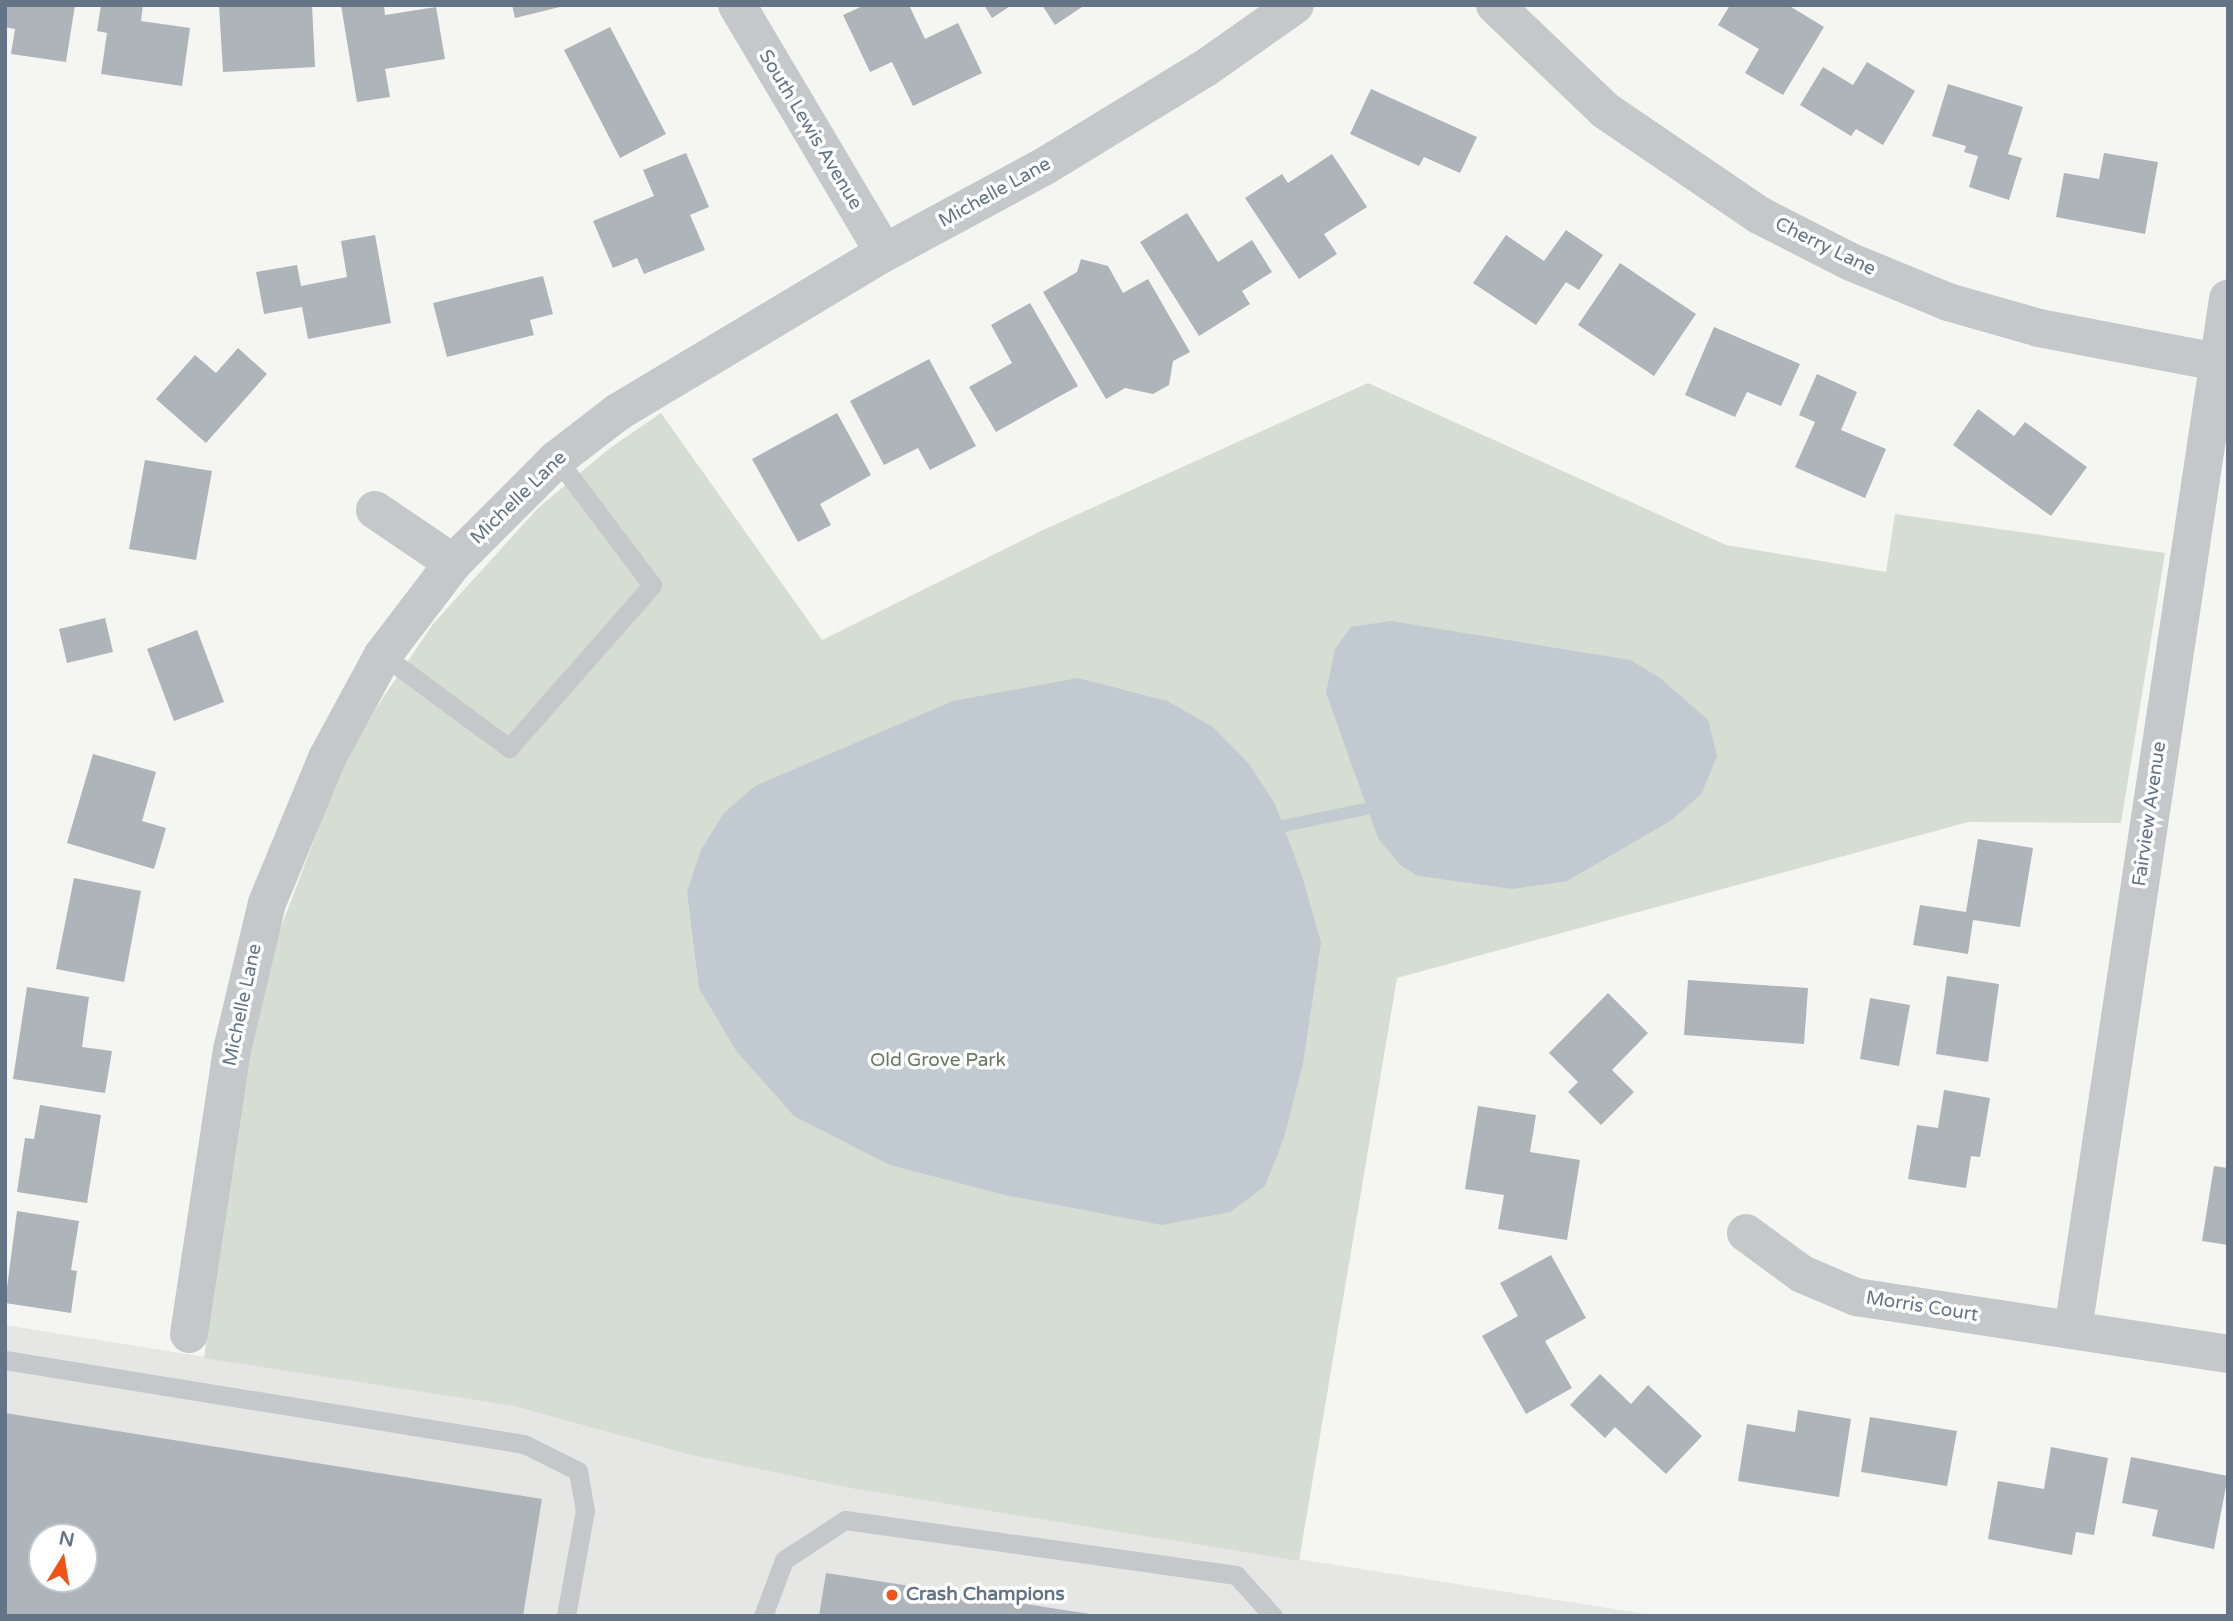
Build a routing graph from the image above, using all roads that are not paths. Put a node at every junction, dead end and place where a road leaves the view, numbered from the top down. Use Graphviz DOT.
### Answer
graph roads {
  1 [pos="737,5"];
  2 [pos="1295,5"];
  3 [pos="1495,5"];
  4 [pos="884,253"];
  5 [pos="2228,299"];
  6 [pos="2218,362"];
  7 [pos="557,459"];
  8 [pos="375,510"];
  9 [pos="453,563"];
  10 [pos="383,655"];
  11 [pos="1746,1233"];
  12 [pos="2073,1330"];
  13 [pos="189,1334"];
  14 [pos="2228,1354"];
  15 [pos="5,1360"];
  16 [pos="566,1616"];
  17 [pos="763,1616"];
  18 [pos="1273,1616"];
  1 -- 4 [label="street, South Lewis Avenue"];
  2 -- 4 [label="street, Michelle Lane"];
  3 -- 6 [label="street, Cherry Lane"];
  4 -- 7 [label="street, Michelle Lane"];
  5 -- 6 [label="street, Fairview Avenue"];
  6 -- 12 [label="street, Fairview Avenue"];
  7 -- 9 [label="street, Michelle Lane"];
  7 -- 10 [label="lane"];
  8 -- 9 [label="street"];
  9 -- 10 [label="street, Michelle Lane"];
  10 -- 13 [label="street, Michelle Lane"];
  11 -- 12 [label="street, Morris Court"];
  12 -- 14 [label="street, Morris Court"];
  15 -- 16 [label="lane"];
  17 -- 18 [label="lane"];
}
